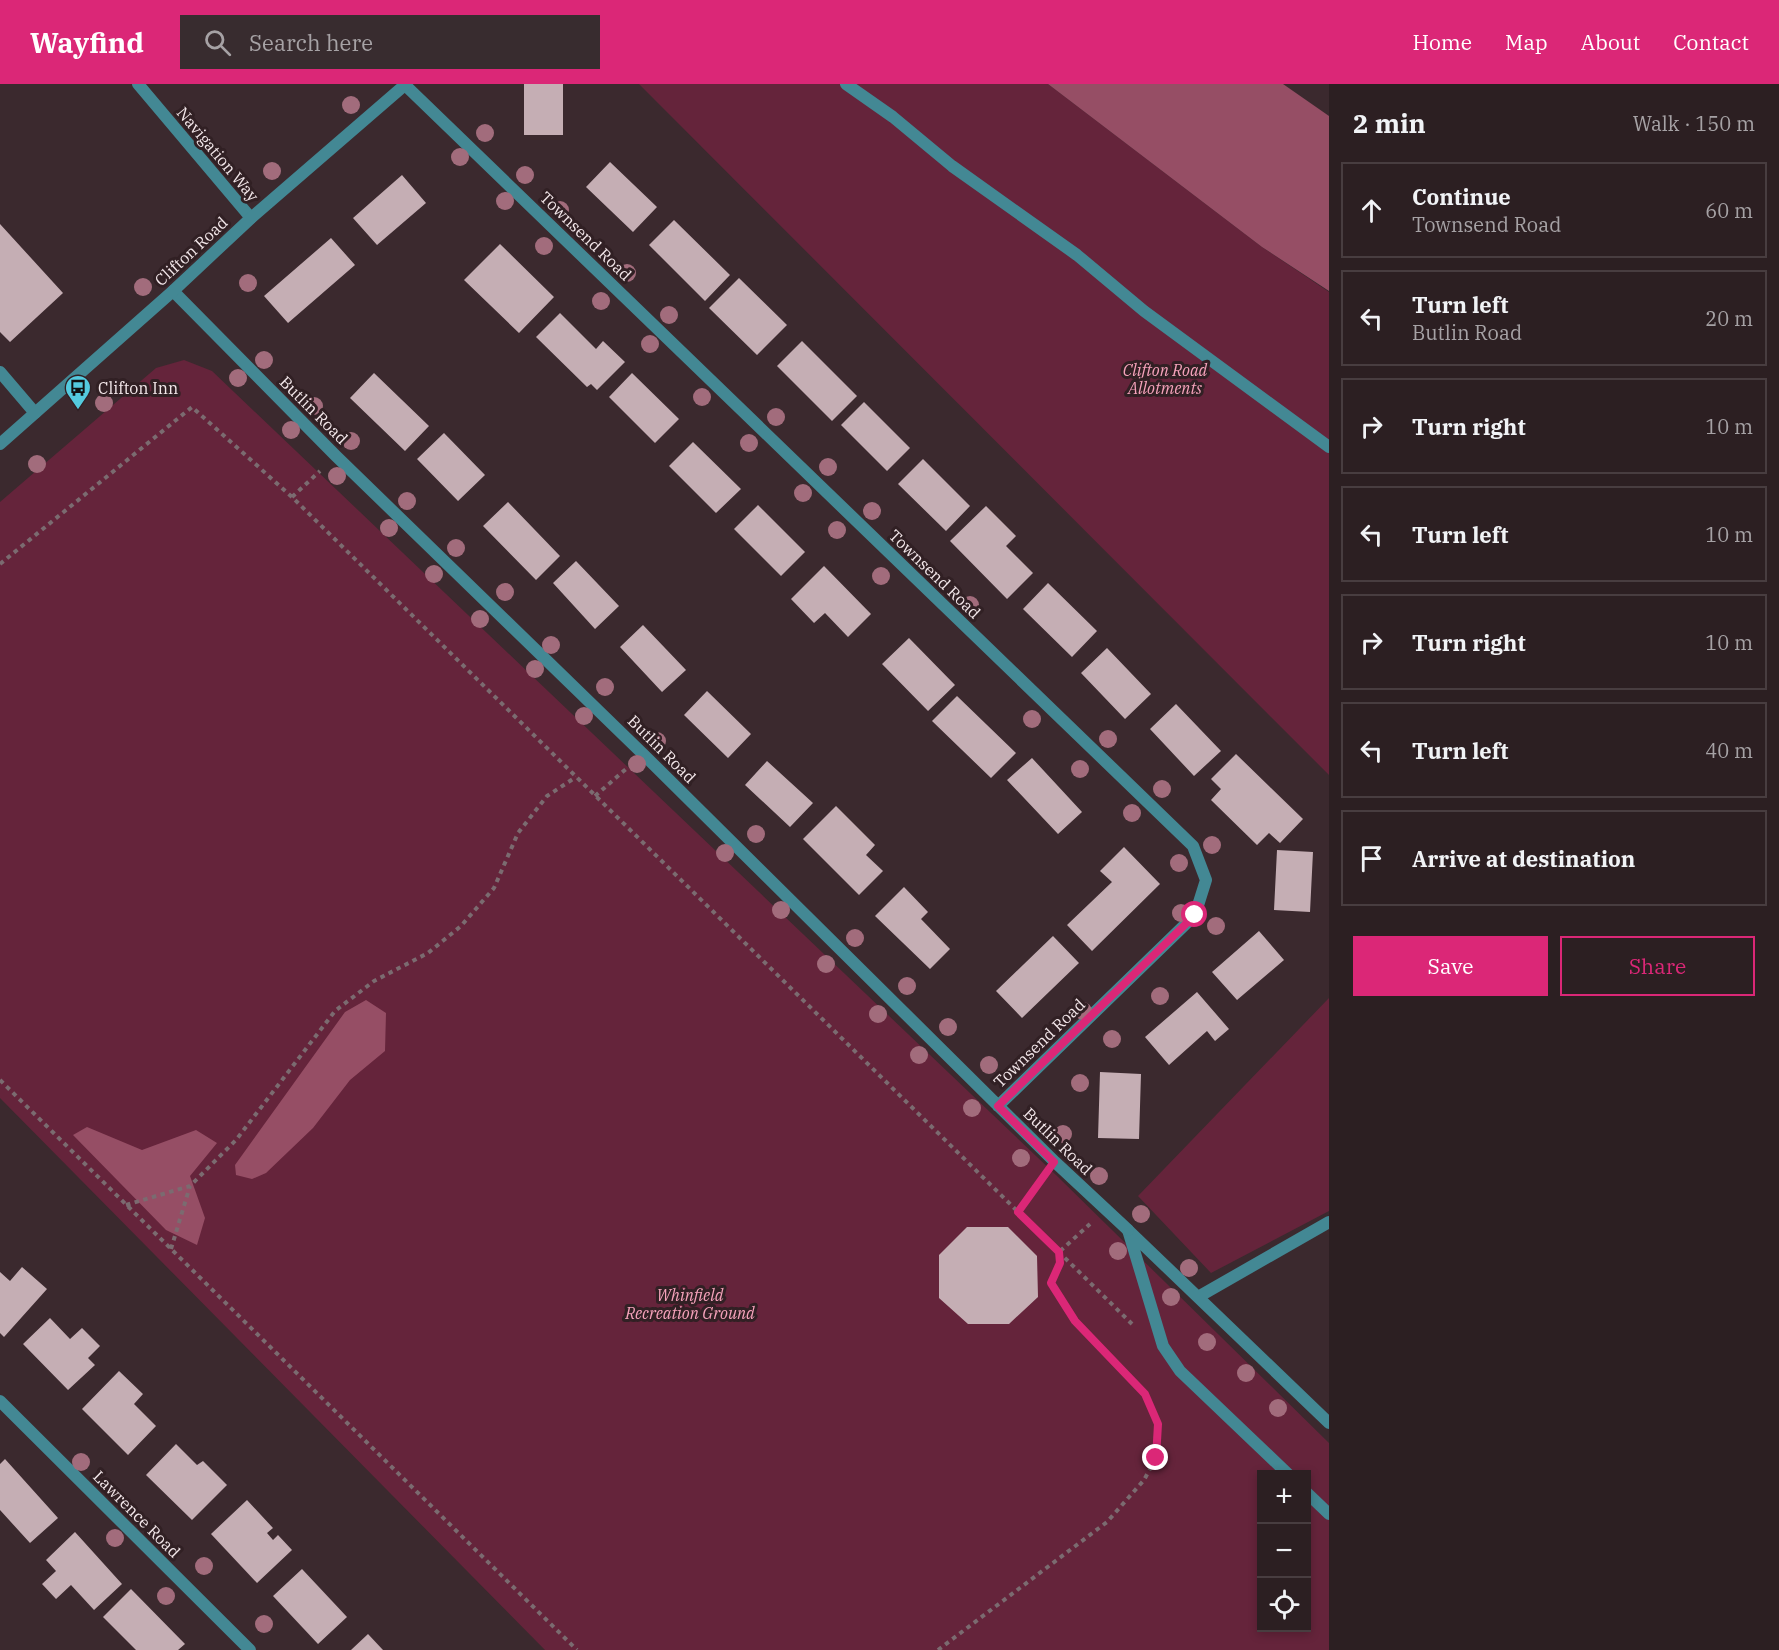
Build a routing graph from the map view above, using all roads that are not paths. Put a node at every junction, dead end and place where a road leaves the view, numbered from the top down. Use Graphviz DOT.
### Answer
graph roads {
  1 [pos="138,84"];
  2 [pos="406,84"];
  3 [pos="846,84"];
  4 [pos="251,219"];
  5 [pos="173,291"];
  6 [pos="0,372"];
  7 [pos="35,413"];
  8 [pos="0,444"];
  9 [pos="1329,447"];
  10 [pos="998,1106"];
  11 [pos="1329,1222"];
  12 [pos="1128,1230"];
  13 [pos="1198,1297"];
  14 [pos="0,1401"];
  15 [pos="1329,1423"];
  16 [pos="1284,1470"];
  17 [pos="1311,1497"];
  18 [pos="1329,1514"];
  19 [pos="250,1650"];
  1 -- 4 [label="street, Navigation Way"];
  2 -- 4 [label="street, Clifton Road"];
  2 -- 10 [label="street, Townsend Road"];
  3 -- 9 [label="street"];
  4 -- 5 [label="street, Clifton Road"];
  5 -- 7 [label="street, Clifton Road"];
  5 -- 10 [label="street, Butlin Road"];
  6 -- 7 [label="street"];
  7 -- 8 [label="street, Clifton Road"];
  10 -- 12 [label="street, Butlin Road"];
  11 -- 13 [label="street"];
  12 -- 13 [label="street, Butlin Road"];
  12 -- 16 [label="street"];
  13 -- 15 [label="street, Butlin Road"];
  14 -- 19 [label="street, Lawrence Road"];
  17 -- 18 [label="street"];
}
